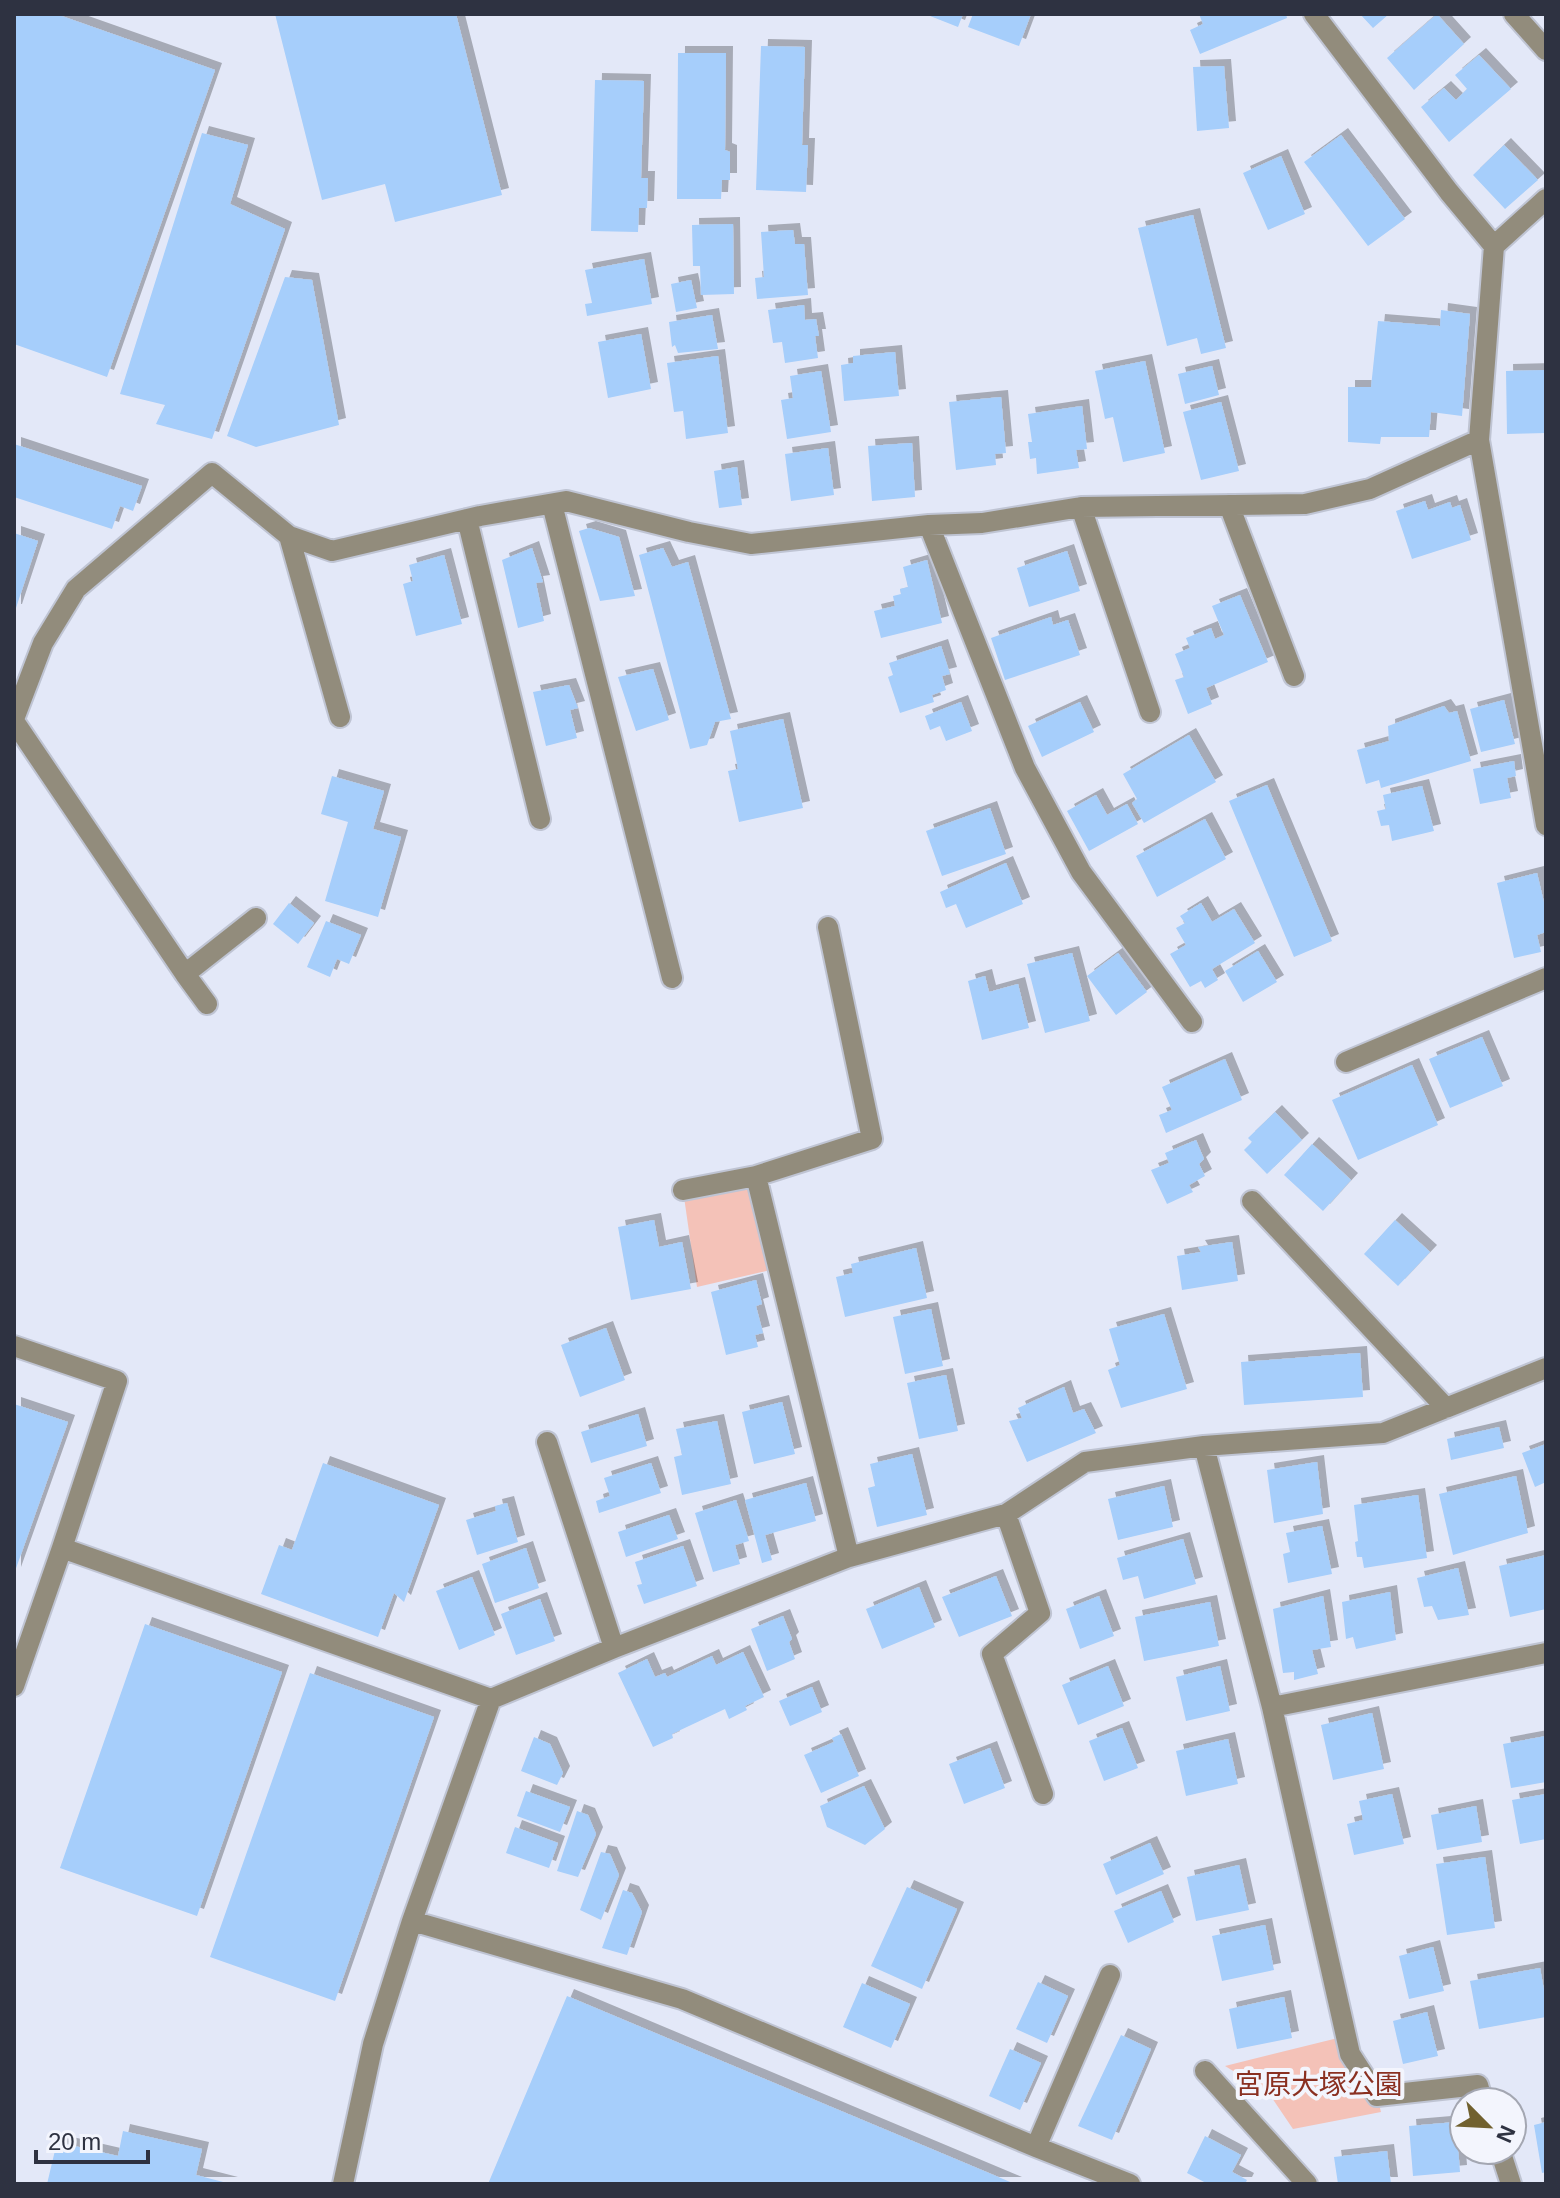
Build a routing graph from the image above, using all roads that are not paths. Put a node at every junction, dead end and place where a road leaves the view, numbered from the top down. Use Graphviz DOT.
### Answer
graph roads {
  1 [pos="1314,14"];
  2 [pos="1514,14"];
  3 [pos="1546,50"];
  4 [pos="1546,199"];
  5 [pos="1494,246"];
  6 [pos="1479,440"];
  7 [pos="552,504"];
  8 [pos="1229,505"];
  9 [pos="1081,507"];
  10 [pos="467,519"];
  11 [pos="929,525"];
  12 [pos="289,536"];
  13 [pos="1294,676"];
  14 [pos="1150,712"];
  15 [pos="340,717"];
  16 [pos="14,720"];
  17 [pos="540,819"];
  18 [pos="1546,825"];
  19 [pos="256,918"];
  20 [pos="828,927"];
  21 [pos="185,974"];
  22 [pos="672,978"];
  23 [pos="1546,978"];
  24 [pos="207,1004"];
  25 [pos="1192,1022"];
  26 [pos="1346,1062"];
  27 [pos="756,1176"];
  28 [pos="683,1190"];
  29 [pos="1252,1201"];
  30 [pos="14,1346"];
  31 [pos="1546,1368"];
  32 [pos="1446,1408"];
  33 [pos="547,1442"];
  34 [pos="1204,1446"];
  35 [pos="1006,1514"];
  36 [pos="62,1548"];
  37 [pos="849,1557"];
  38 [pos="614,1648"];
  39 [pos="1546,1653"];
  40 [pos="14,1686"];
  41 [pos="491,1699"];
  42 [pos="1272,1707"];
  43 [pos="1043,1794"];
  44 [pos="412,1921"];
  45 [pos="1110,1975"];
  46 [pos="1205,2071"];
  47 [pos="1448,2088"];
  48 [pos="1036,2147"];
  49 [pos="343,2184"];
  50 [pos="1130,2184"];
  51 [pos="1307,2184"];
  1 -- 5 [label="street"];
  2 -- 3 [label="street"];
  4 -- 5 [label="street"];
  5 -- 6 [label="street"];
  6 -- 8 [label="street"];
  6 -- 18 [label="street"];
  7 -- 10 [label="street"];
  7 -- 11 [label="street"];
  7 -- 22 [label="street"];
  8 -- 9 [label="street"];
  8 -- 13 [label="street"];
  9 -- 11 [label="street"];
  9 -- 14 [label="street"];
  10 -- 12 [label="street"];
  10 -- 17 [label="street"];
  11 -- 25 [label="street"];
  12 -- 15 [label="street"];
  12 -- 16 [label="street"];
  16 -- 21 [label="street"];
  19 -- 21 [label="street"];
  20 -- 27 [label="street"];
  21 -- 24 [label="street"];
  23 -- 26 [label="street"];
  27 -- 28 [label="street"];
  27 -- 37 [label="street"];
  29 -- 32 [label="street"];
  30 -- 36 [label="street"];
  31 -- 32 [label="street"];
  32 -- 34 [label="street"];
  33 -- 38 [label="street"];
  34 -- 35 [label="street"];
  34 -- 42 [label="street"];
  35 -- 37 [label="street"];
  35 -- 43 [label="street"];
  36 -- 40 [label="street"];
  36 -- 41 [label="street"];
  37 -- 38 [label="street"];
  38 -- 41 [label="street"];
  39 -- 42 [label="street"];
  41 -- 44 [label="street"];
  42 -- 47 [label="street"];
  44 -- 48 [label="street"];
  44 -- 49 [label="street"];
  45 -- 48 [label="street"];
  46 -- 51 [label="street"];
  48 -- 50 [label="street"];
}
